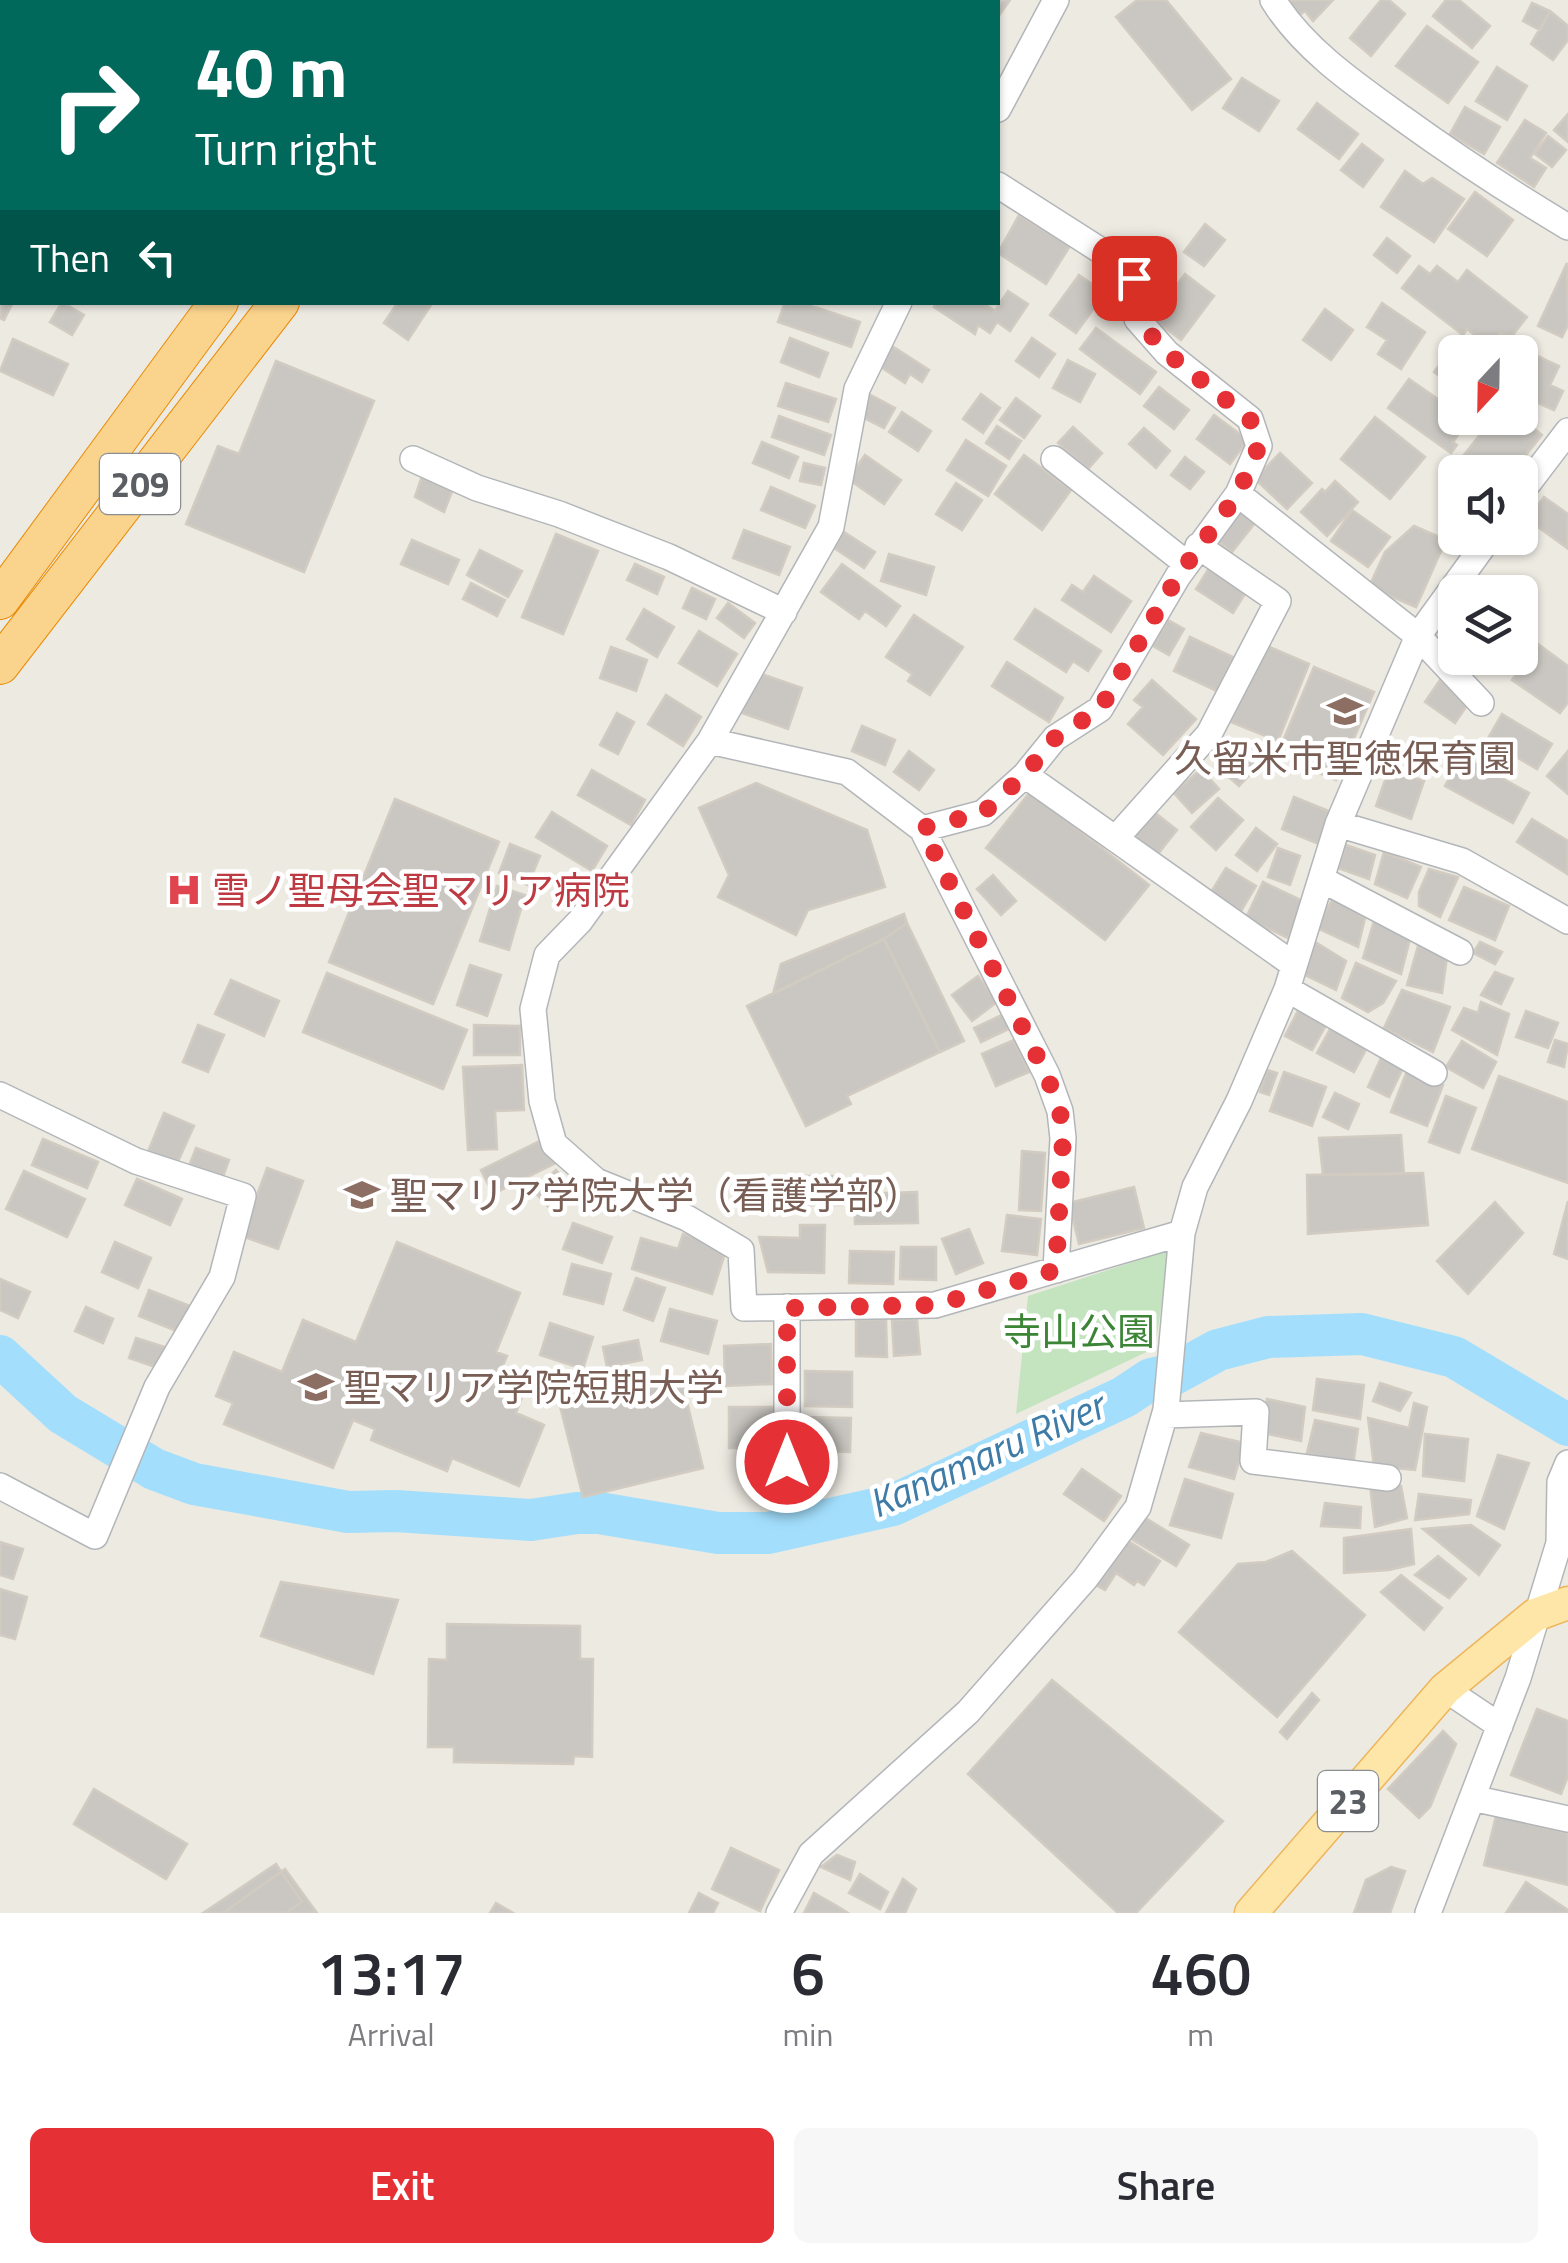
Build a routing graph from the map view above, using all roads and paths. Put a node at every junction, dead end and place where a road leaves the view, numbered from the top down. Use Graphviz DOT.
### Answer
graph roads {
  1 [pos="1056,0"];
  2 [pos="1273,0"];
  3 [pos="1000,105"];
  4 [pos="1000,187"];
  5 [pos="1568,227"];
  6 [pos="217,305"];
  7 [pos="278,305"];
  8 [pos="898,305"];
  9 [pos="1568,431"];
  10 [pos="413,459"];
  11 [pos="1054,459"];
  12 [pos="1538,470"];
  13 [pos="1238,494"];
  14 [pos="1193,555"];
  15 [pos="1477,555"];
  16 [pos="0,600"];
  17 [pos="784,612"];
  18 [pos="1418,636"];
  19 [pos="0,665"];
  20 [pos="1482,703"];
  21 [pos="710,741"];
  22 [pos="1025,774"];
  23 [pos="1338,824"];
  24 [pos="922,828"];
  25 [pos="1116,838"];
  26 [pos="1321,880"];
  27 [pos="1568,921"];
  28 [pos="1460,952"];
  29 [pos="1290,977"];
  30 [pos="1434,1073"];
  31 [pos="0,1095"];
  32 [pos="1182,1233"];
  33 [pos="1056,1270"];
  34 [pos="787,1308"];
  35 [pos="1165,1414"];
  36 [pos="787,1462"];
  37 [pos="1564,1472"];
  38 [pos="1388,1478"];
  39 [pos="0,1486"];
  40 [pos="1568,1603"];
  41 [pos="1535,1615"];
  42 [pos="1445,1689"];
  43 [pos="1500,1726"];
  44 [pos="1472,1798"];
  45 [pos="1566,1814"];
  46 [pos="778,1913"];
  47 [pos="1251,1913"];
  48 [pos="1428,1913"];
  1 -- 3 [label="street"];
  2 -- 5 [label="street"];
  4 -- 13 [label="street"];
  6 -- 16 [label="highway, 209"];
  7 -- 19 [label="highway, 209"];
  8 -- 17 [label="street"];
  9 -- 12 [label="street"];
  10 -- 17 [label="street"];
  11 -- 14 [label="street"];
  13 -- 14 [label="street"];
  13 -- 18 [label="street"];
  14 -- 22 [label="street"];
  14 -- 25 [label="street"];
  15 -- 18 [label="street"];
  17 -- 21 [label="street"];
  18 -- 20 [label="street"];
  18 -- 23 [label="street"];
  21 -- 24 [label="street"];
  21 -- 34 [label="street"];
  22 -- 24 [label="street"];
  22 -- 25 [label="street"];
  23 -- 26 [label="street"];
  23 -- 27 [label="street"];
  24 -- 33 [label="street"];
  25 -- 29 [label="street"];
  26 -- 28 [label="street"];
  26 -- 29 [label="street"];
  29 -- 30 [label="street"];
  29 -- 32 [label="street"];
  31 -- 39 [label="street"];
  32 -- 33 [label="street"];
  32 -- 35 [label="street"];
  33 -- 34 [label="street"];
  34 -- 36 [label="street"];
  35 -- 38 [label="street"];
  35 -- 46 [label="street"];
  37 -- 41 [label="street"];
  40 -- 41 [label="main road, 23"];
  41 -- 42 [label="main road, 23"];
  41 -- 43 [label="street"];
  42 -- 43 [label="street"];
  42 -- 47 [label="main road, 23"];
  43 -- 44 [label="street"];
  44 -- 45 [label="street"];
  44 -- 48 [label="street"];
}
